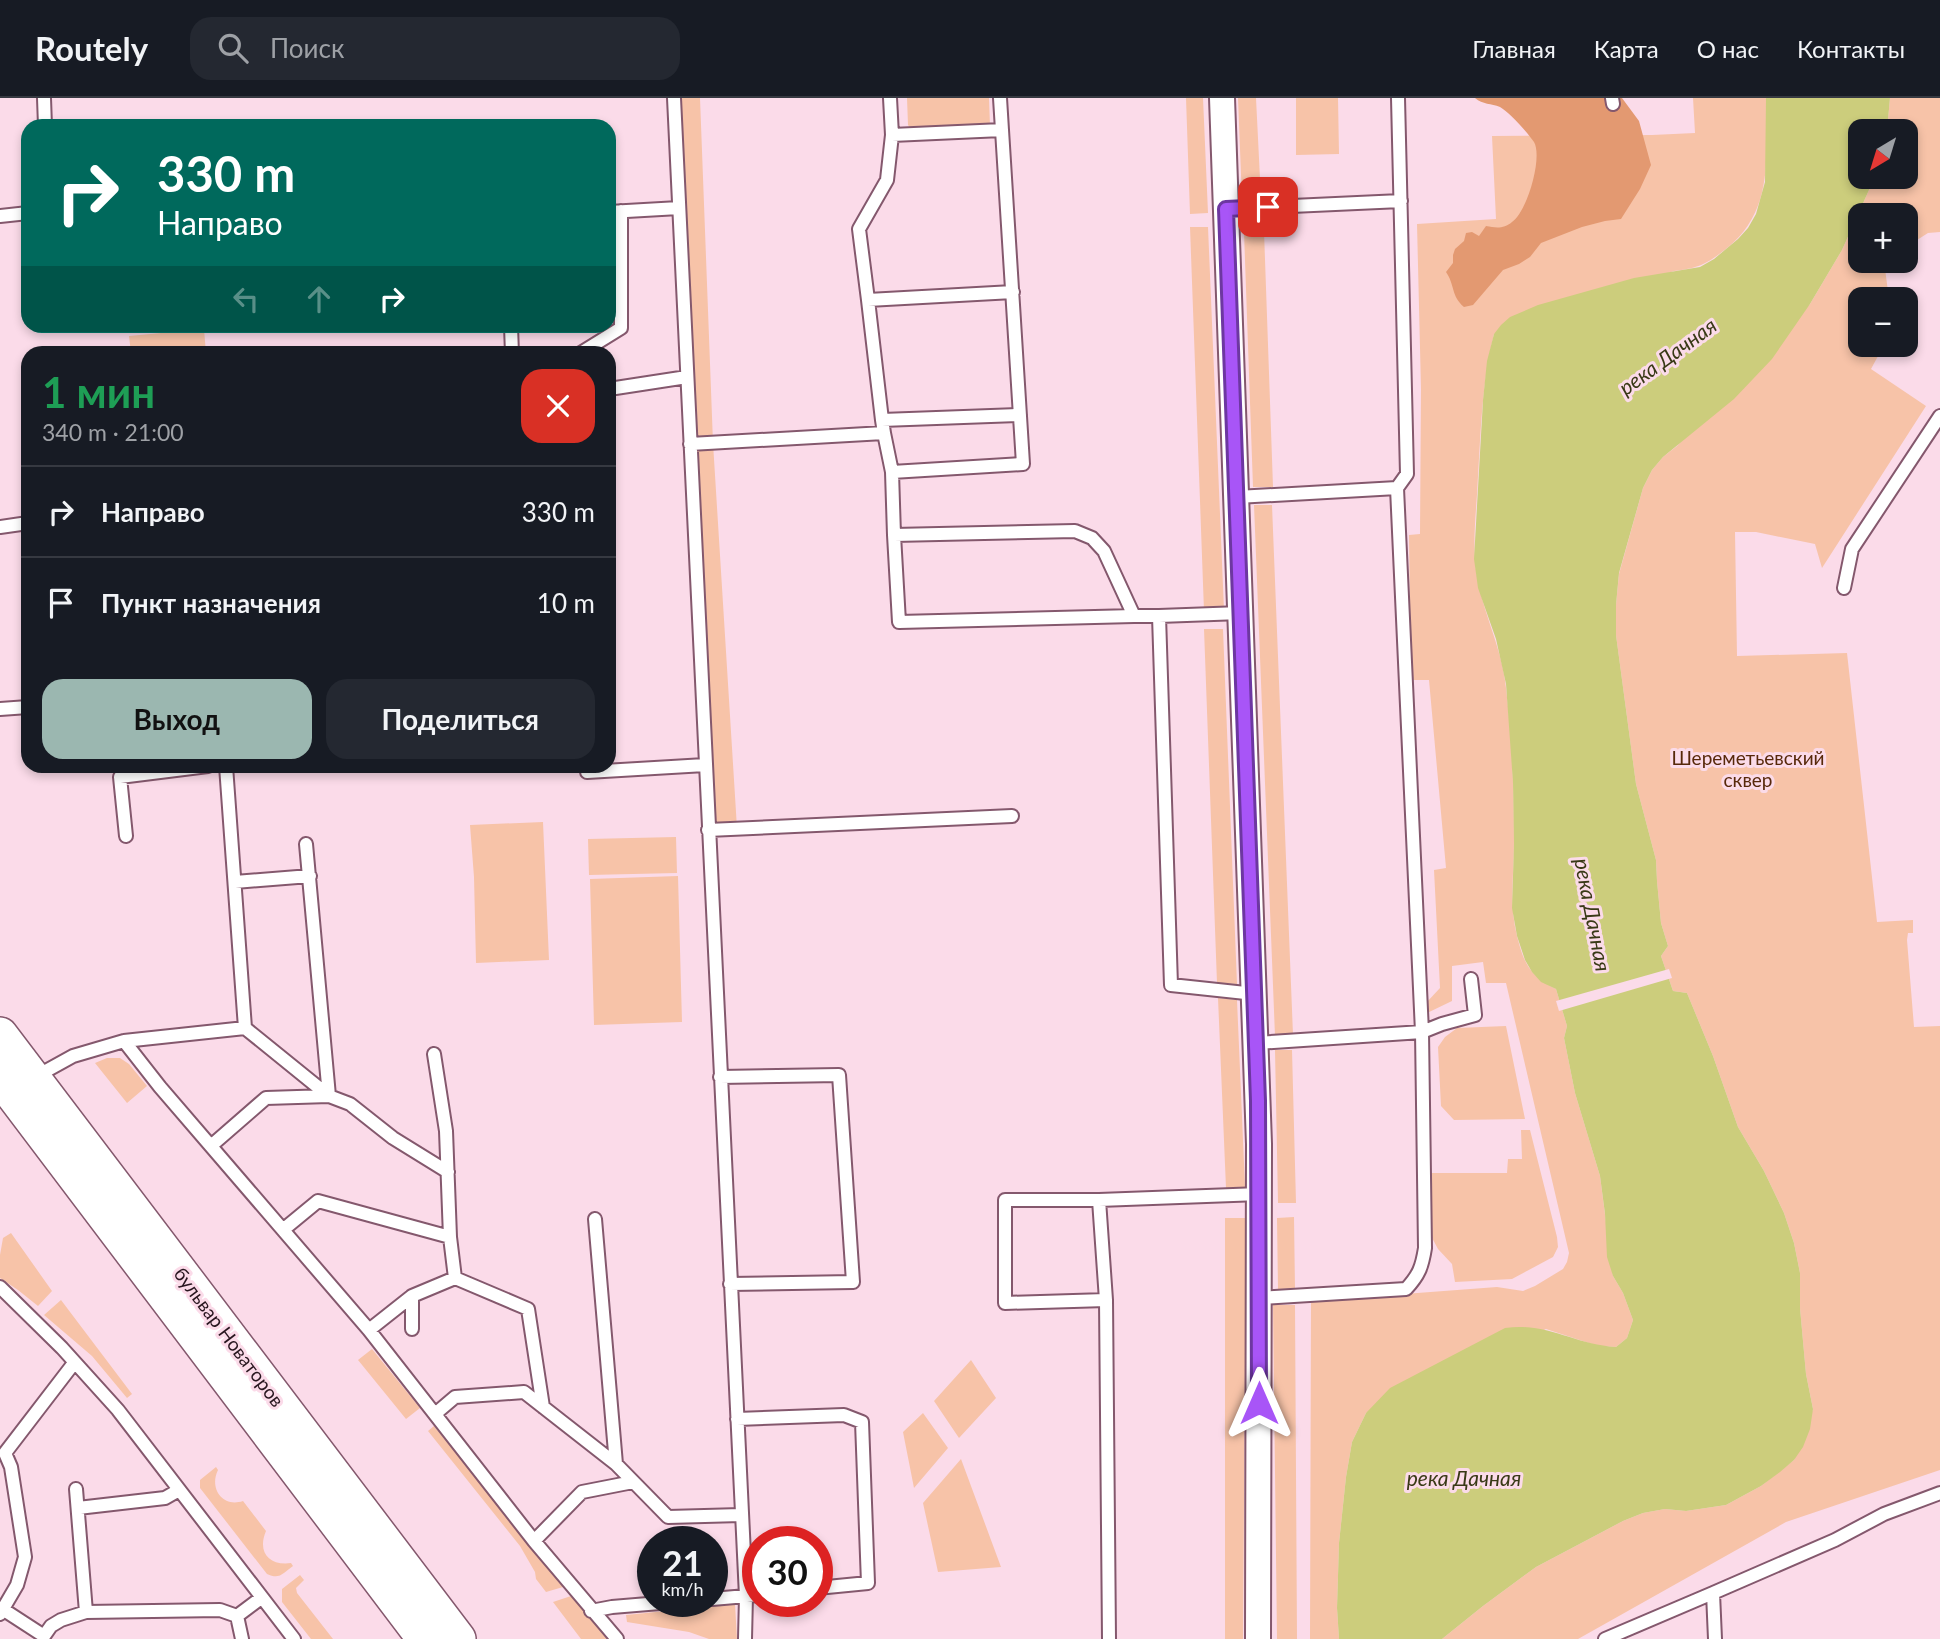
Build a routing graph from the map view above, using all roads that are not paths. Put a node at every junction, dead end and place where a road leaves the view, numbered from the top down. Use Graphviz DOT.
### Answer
graph roads {
  1 [pos="44,98"];
  2 [pos="674,98"];
  3 [pos="890,98"];
  4 [pos="1000,98"];
  5 [pos="1222,98"];
  6 [pos="1398,98"];
  7 [pos="45,119"];
  8 [pos="1002,130"];
  9 [pos="892,135"];
  10 [pos="1401,201"];
  11 [pos="679,208"];
  12 [pos="1226,209"];
  13 [pos="616,211"];
  14 [pos="21,214"];
  15 [pos="0,216"];
  16 [pos="616,230"];
  17 [pos="1013,292"];
  18 [pos="868,300"];
  19 [pos="616,331"];
  20 [pos="613,333"];
  21 [pos="592,346"];
  22 [pos="687,377"];
  23 [pos="616,388"];
  24 [pos="1020,415"];
  25 [pos="1940,416"];
  26 [pos="882,420"];
  27 [pos="884,433"];
  28 [pos="690,444"];
  29 [pos="891,472"];
  30 [pos="1397,488"];
  31 [pos="1237,497"];
  32 [pos="21,524"];
  33 [pos="0,527"];
  34 [pos="894,535"];
  35 [pos="1844,588"];
  36 [pos="1241,613"];
  37 [pos="1134,616"];
  38 [pos="1159,616"];
  39 [pos="21,708"];
  40 [pos="0,709"];
  41 [pos="705,765"];
  42 [pos="616,770"];
  43 [pos="152,773"];
  44 [pos="227,773"];
  45 [pos="1012,816"];
  46 [pos="708,830"];
  47 [pos="127,836"];
  48 [pos="306,844"];
  49 [pos="310,876"];
  50 [pos="235,882"];
  51 [pos="1471,979"];
  52 [pos="1255,994"];
  53 [pos="245,1028"];
  54 [pos="1422,1032"];
  55 [pos="0,1035"];
  56 [pos="124,1041"];
  57 [pos="1256,1043"];
  58 [pos="435,1054"];
  59 [pos="17,1077"];
  60 [pos="720,1077"];
  61 [pos="329,1096"];
  62 [pos="212,1145"];
  63 [pos="448,1172"];
  64 [pos="1260,1194"];
  65 [pos="1099,1200"];
  66 [pos="595,1219"];
  67 [pos="284,1229"];
  68 [pos="450,1237"];
  69 [pos="455,1278"];
  70 [pos="730,1284"];
  71 [pos="0,1287"];
  72 [pos="412,1296"];
  73 [pos="1260,1298"];
  74 [pos="1106,1300"];
  75 [pos="412,1329"];
  76 [pos="369,1330"];
  77 [pos="74,1363"];
  78 [pos="542,1407"];
  79 [pos="435,1414"];
  80 [pos="737,1419"];
  81 [pos="2,1451"];
  82 [pos="616,1464"];
  83 [pos="633,1482"];
  84 [pos="76,1489"];
  85 [pos="179,1490"];
  86 [pos="1940,1493"];
  87 [pos="78,1508"];
  88 [pos="741,1515"];
  89 [pos="742,1526"];
  90 [pos="534,1541"];
  91 [pos="833,1586"];
  92 [pos="1713,1593"];
  93 [pos="261,1598"];
  94 [pos="637,1605"];
  95 [pos="591,1611"];
  96 [pos="2,1612"];
  97 [pos="86,1612"];
  98 [pos="237,1616"];
  99 [pos="749,1617"];
  100 [pos="43,1637"];
  101 [pos="242,1639"];
  102 [pos="294,1639"];
  103 [pos="425,1639"];
  104 [pos="458,1639"];
  105 [pos="617,1639"];
  106 [pos="745,1639"];
  107 [pos="1109,1639"];
  108 [pos="1258,1639"];
  109 [pos="1605,1639"];
  110 [pos="1715,1639"];
  1 -- 7 [label="lane"];
  2 -- 11 [label="lane"];
  3 -- 9 [label="lane"];
  4 -- 8 [label="lane"];
  5 -- 12 [label="street"];
  6 -- 10 [label="lane"];
  8 -- 9 [label="lane"];
  8 -- 17 [label="lane"];
  9 -- 18 [label="lane"];
  10 -- 12 [label="lane"];
  10 -- 30 [label="lane"];
  11 -- 13 [label="lane"];
  11 -- 22 [label="lane"];
  12 -- 31 [label="street"];
  14 -- 15 [label="lane"];
  16 -- 19 [label="lane"];
  17 -- 18 [label="lane"];
  17 -- 24 [label="lane"];
  18 -- 26 [label="lane"];
  20 -- 21 [label="lane"];
  22 -- 23 [label="lane"];
  22 -- 28 [label="lane"];
  24 -- 26 [label="lane"];
  24 -- 29 [label="lane"];
  25 -- 35 [label="lane"];
  26 -- 27 [label="lane"];
  27 -- 28 [label="lane"];
  27 -- 29 [label="lane"];
  28 -- 41 [label="lane"];
  29 -- 34 [label="lane"];
  30 -- 31 [label="lane"];
  30 -- 54 [label="lane"];
  31 -- 36 [label="street"];
  32 -- 33 [label="lane"];
  34 -- 37 [label="lane"];
  34 -- 37 [label="lane"];
  36 -- 38 [label="lane"];
  36 -- 52 [label="street"];
  37 -- 38 [label="lane"];
  38 -- 52 [label="lane"];
  39 -- 40 [label="lane"];
  41 -- 42 [label="lane"];
  41 -- 46 [label="lane"];
  43 -- 47 [label="lane"];
  44 -- 50 [label="lane"];
  45 -- 46 [label="lane"];
  46 -- 60 [label="lane"];
  48 -- 49 [label="lane"];
  49 -- 50 [label="lane"];
  49 -- 61 [label="lane"];
  50 -- 53 [label="lane"];
  51 -- 54 [label="lane"];
  52 -- 57 [label="street"];
  53 -- 56 [label="lane"];
  53 -- 61 [label="lane"];
  54 -- 57 [label="lane"];
  54 -- 73 [label="lane"];
  55 -- 59 [label="street, бульвар Новаторов"];
  56 -- 59 [label="lane"];
  56 -- 62 [label="lane"];
  57 -- 64 [label="street"];
  58 -- 63 [label="lane"];
  59 -- 103 [label="street, бульвар Новаторов"];
  59 -- 104 [label="street, бульвар Новаторов"];
  60 -- 70 [label="lane"];
  60 -- 70 [label="lane"];
  61 -- 62 [label="lane"];
  61 -- 63 [label="lane"];
  62 -- 67 [label="lane"];
  63 -- 68 [label="lane"];
  64 -- 65 [label="lane"];
  64 -- 73 [label="street"];
  65 -- 74 [label="lane"];
  65 -- 74 [label="lane"];
  66 -- 82 [label="lane"];
  67 -- 68 [label="lane"];
  67 -- 76 [label="lane"];
  68 -- 69 [label="lane"];
  69 -- 72 [label="lane"];
  69 -- 78 [label="lane"];
  70 -- 80 [label="lane"];
  71 -- 77 [label="lane"];
  72 -- 75 [label="lane"];
  72 -- 76 [label="lane"];
  73 -- 108 [label="street"];
  74 -- 107 [label="lane"];
  76 -- 79 [label="lane"];
  77 -- 81 [label="lane"];
  77 -- 85 [label="lane"];
  78 -- 79 [label="lane"];
  78 -- 82 [label="lane"];
  79 -- 90 [label="lane"];
  80 -- 88 [label="lane"];
  80 -- 91 [label="lane"];
  81 -- 96 [label="lane"];
  82 -- 83 [label="lane"];
  83 -- 88 [label="lane"];
  83 -- 90 [label="lane"];
  84 -- 87 [label="lane"];
  85 -- 87 [label="lane"];
  85 -- 93 [label="lane"];
  86 -- 92 [label="lane"];
  87 -- 97 [label="lane"];
  88 -- 89 [label="lane"];
  90 -- 95 [label="lane"];
  92 -- 109 [label="lane"];
  92 -- 110 [label="lane"];
  93 -- 98 [label="lane"];
  93 -- 102 [label="lane"];
  94 -- 95 [label="lane"];
  95 -- 105 [label="lane"];
  96 -- 100 [label="lane"];
  97 -- 98 [label="lane"];
  97 -- 100 [label="lane"];
  98 -- 101 [label="lane"];
  99 -- 106 [label="lane"];
}
